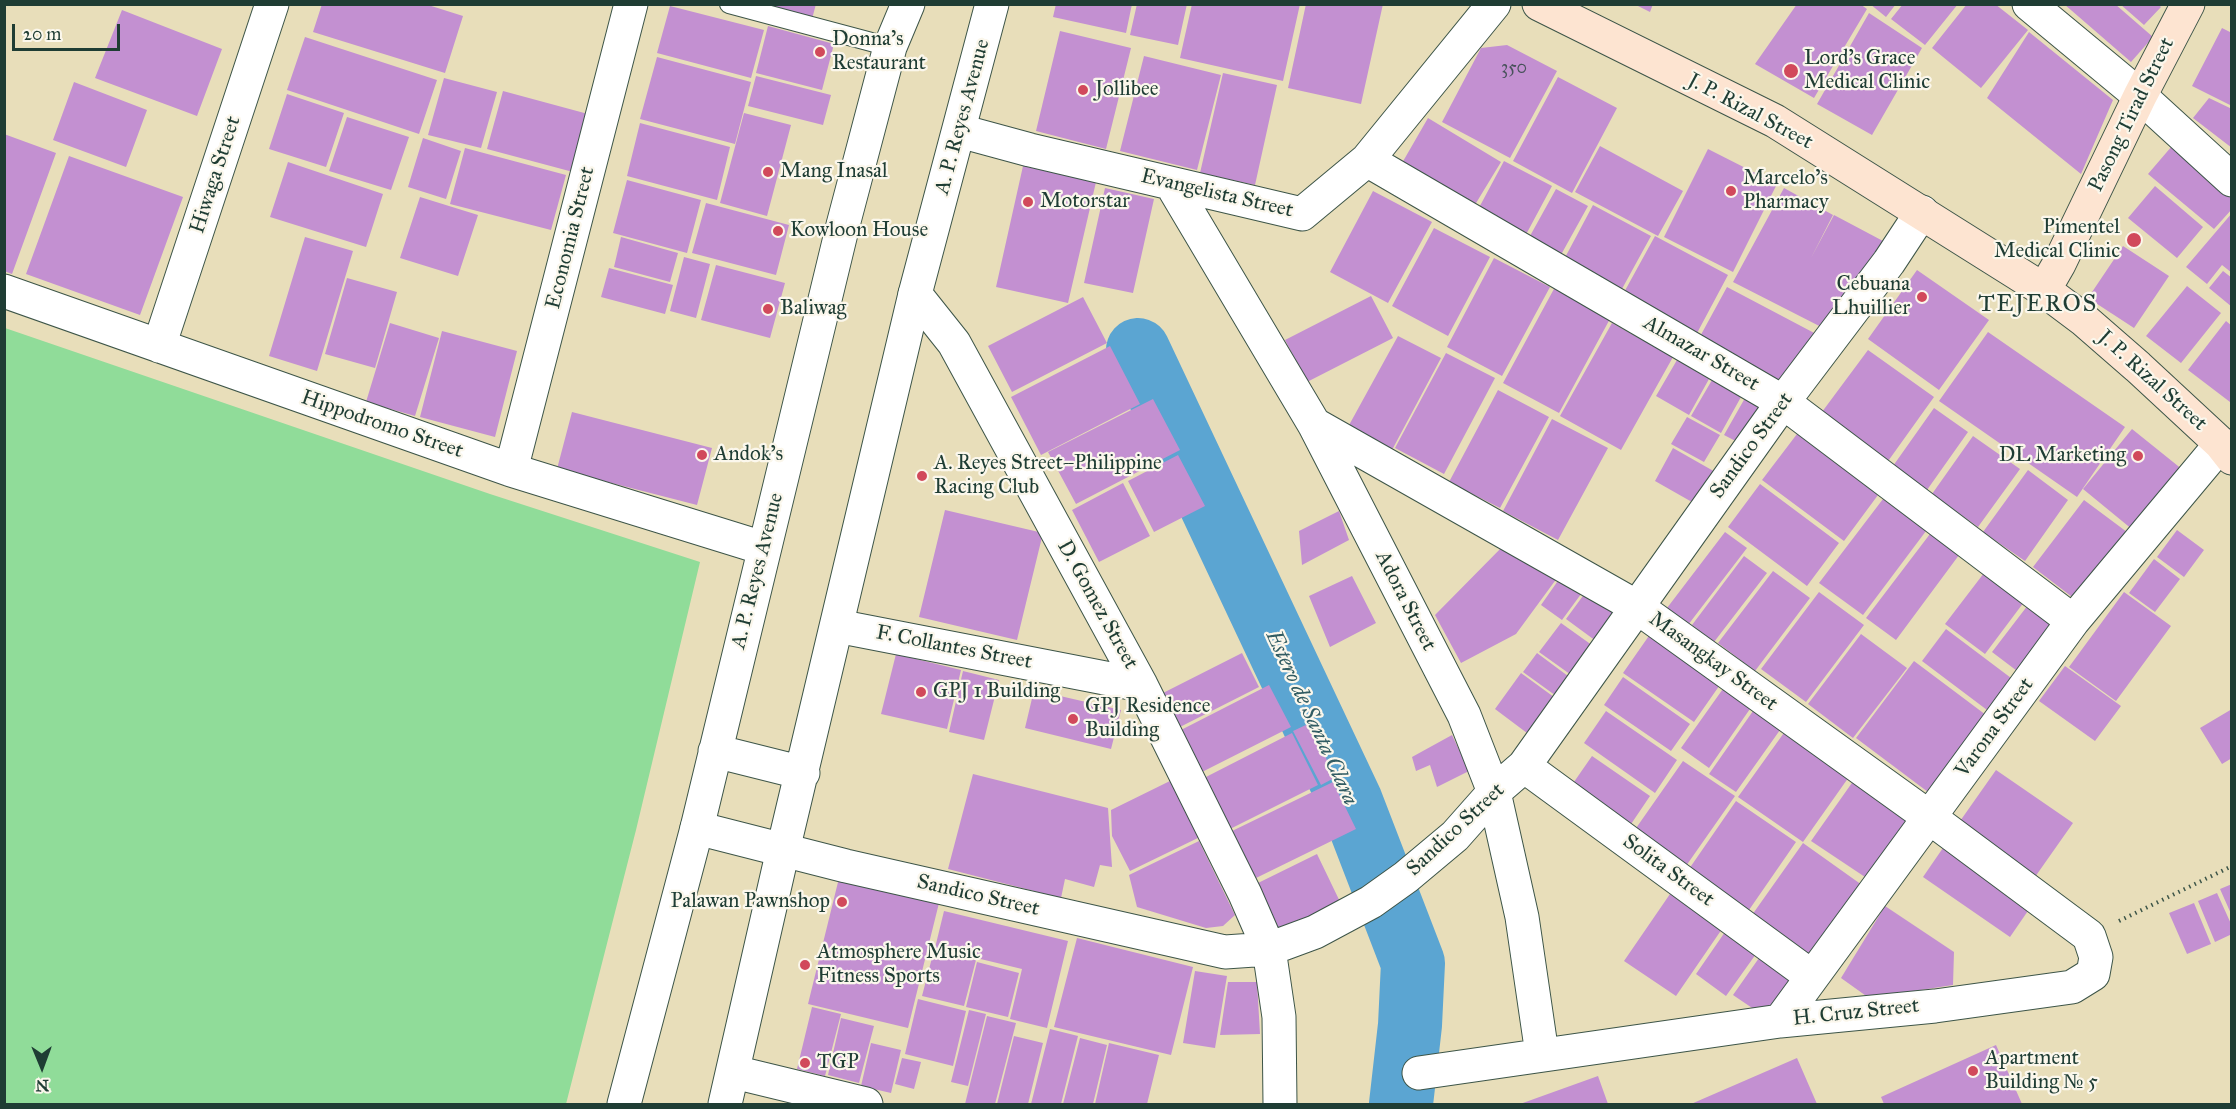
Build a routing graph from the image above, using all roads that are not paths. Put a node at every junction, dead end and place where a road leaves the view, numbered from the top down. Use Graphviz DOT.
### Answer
graph roads {
  1 [pos="272,4"];
  2 [pos="631,4"];
  3 [pos="729,4"];
  4 [pos="908,4"];
  5 [pos="993,4"];
  6 [pos="1494,4"];
  7 [pos="1539,4"];
  8 [pos="2029,4"];
  9 [pos="2188,4"];
  10 [pos="890,47"];
  11 [pos="2140,96"];
  12 [pos="960,131"];
  13 [pos="1367,160"];
  14 [pos="2232,180"];
  15 [pos="1172,185"];
  16 [pos="1922,212"];
  17 [pos="2044,290"];
  18 [pos="4,291"];
  19 [pos="915,294"];
  20 [pos="159,346"];
  21 [pos="1783,402"];
  22 [pos="1314,424"];
  23 [pos="2226,451"];
  24 [pos="512,470"];
  25 [pos="763,548"];
  26 [pos="1637,607"];
  27 [pos="2073,621"];
  28 [pos="837,626"];
  29 [pos="1141,685"];
  30 [pos="714,751"];
  31 [pos="1524,766"];
  32 [pos="802,773"];
  33 [pos="1494,792"];
  34 [pos="1929,817"];
  35 [pos="697,828"];
  36 [pos="783,850"];
  37 [pos="2089,936"];
  38 [pos="1269,949"];
  39 [pos="1811,976"];
  40 [pos="1780,1021"];
  41 [pos="1542,1054"];
  42 [pos="734,1072"];
  43 [pos="1419,1073"];
  44 [pos="624,1104"];
  45 [pos="725,1104"];
  46 [pos="866,1104"];
  47 [pos="1280,1104"];
  1 -- 20 [label="street, Hiwaga Street"];
  2 -- 24 [label="street, Economia Street"];
  3 -- 10 [label="lane"];
  4 -- 10 [label="street, A. P. Reyes Avenue"];
  5 -- 12 [label="street, A. P. Reyes Avenue"];
  6 -- 13 [label="street, Evangelista Street"];
  7 -- 16 [label="main road, J. P. Rizal Street"];
  8 -- 11 [label="street"];
  9 -- 11 [label="main road, Pasong Tirad Street"];
  10 -- 25 [label="street, A. P. Reyes Avenue"];
  11 -- 14 [label="street"];
  11 -- 17 [label="main road, Pasong Tirad Street"];
  12 -- 15 [label="street, Evangelista Street"];
  12 -- 19 [label="street, A. P. Reyes Avenue"];
  13 -- 15 [label="street, Evangelista Street"];
  13 -- 21 [label="street, Almazar Street"];
  15 -- 22 [label="street, Adora Street"];
  16 -- 17 [label="main road, J. P. Rizal Street"];
  16 -- 21 [label="street, Sandico Street"];
  17 -- 23 [label="main road, J. P. Rizal Street"];
  18 -- 20 [label="street, Hippodromo Street"];
  19 -- 28 [label="street, A. P. Reyes Avenue"];
  19 -- 29 [label="street, D. Gomez Street"];
  20 -- 24 [label="street, Hippodromo Street"];
  21 -- 26 [label="street, Sandico Street"];
  21 -- 27 [label="street, Almazar Street"];
  22 -- 26 [label="street, Masangkay Street"];
  22 -- 33 [label="street, Adora Street"];
  23 -- 27 [label="street, Varona Street"];
  24 -- 25 [label="street, Hippodromo Street"];
  25 -- 30 [label="street, A. P. Reyes Avenue"];
  26 -- 31 [label="street, Sandico Street"];
  26 -- 34 [label="street, Masangkay Street"];
  27 -- 34 [label="street, Varona Street"];
  28 -- 29 [label="street, F. Collantes Street"];
  28 -- 32 [label="street, A. P. Reyes Avenue"];
  29 -- 38 [label="street, D. Gomez Street"];
  30 -- 32 [label="street"];
  30 -- 35 [label="street, A. P. Reyes Avenue"];
  31 -- 33 [label="street, Sandico Street"];
  31 -- 39 [label="street, Solita Street"];
  32 -- 36 [label="street, A. P. Reyes Avenue"];
  33 -- 38 [label="street, Sandico Street"];
  33 -- 41 [label="street, Adora Street"];
  34 -- 37 [label="street, Masangkay Street"];
  34 -- 39 [label="street, Varona Street"];
  35 -- 36 [label="street, Sandico Street"];
  35 -- 44 [label="street, A. P. Reyes Avenue"];
  36 -- 38 [label="street, Sandico Street"];
  36 -- 42 [label="street, A. P. Reyes Avenue"];
  37 -- 40 [label="street, H. Cruz Street"];
  38 -- 47 [label="street, D. Gomez Street"];
  39 -- 40 [label="street, Varona Street"];
  40 -- 41 [label="street, H. Cruz Street"];
  41 -- 43 [label="street, H. Cruz Street"];
  42 -- 45 [label="street, A. P. Reyes Avenue"];
  42 -- 46 [label="street"];
}
